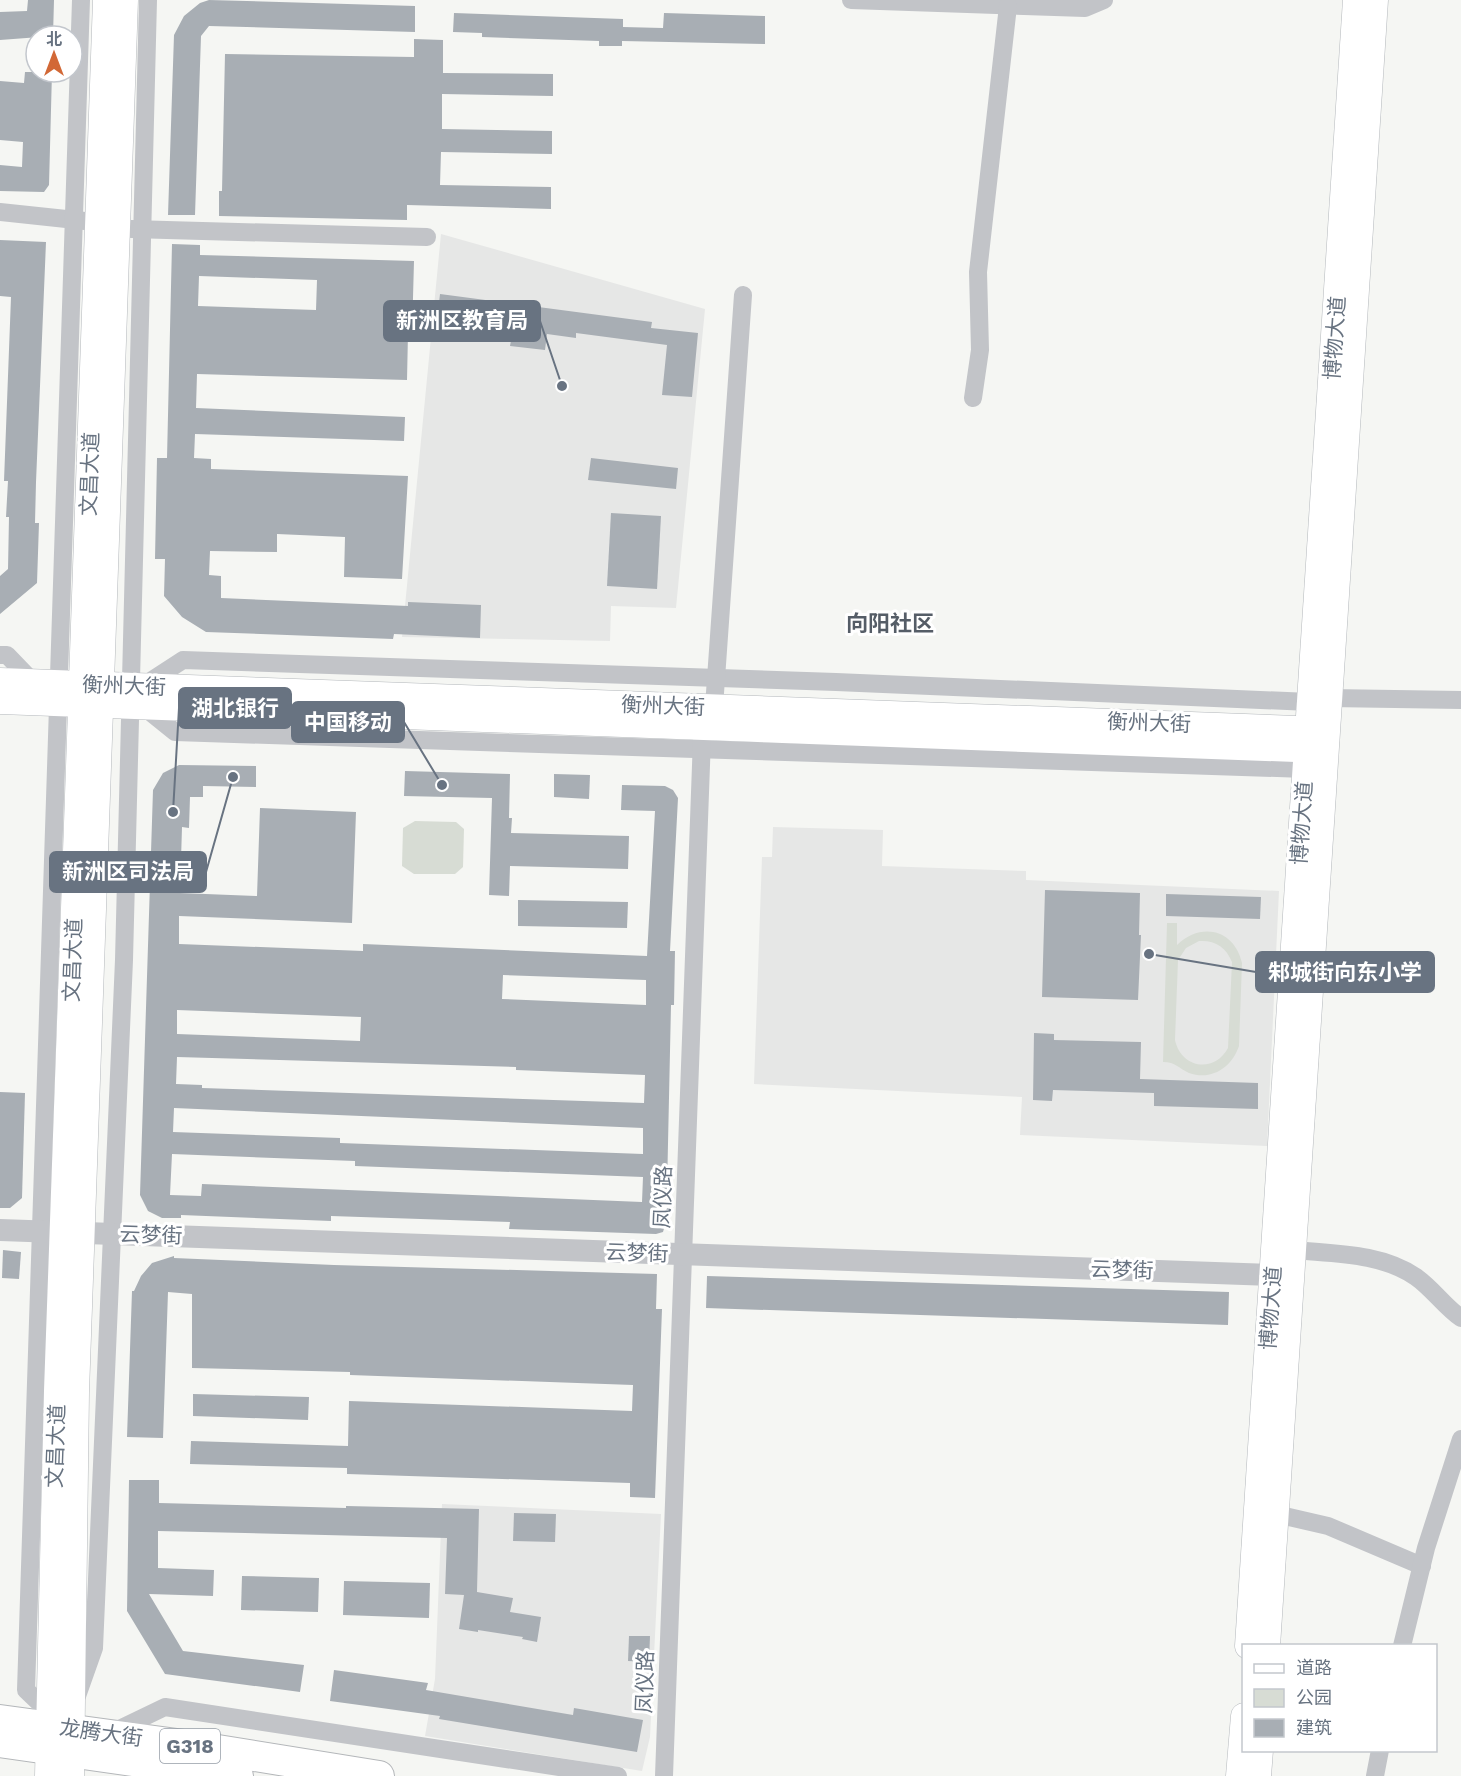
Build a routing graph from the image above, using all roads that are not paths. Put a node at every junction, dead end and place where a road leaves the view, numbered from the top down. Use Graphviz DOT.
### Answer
graph roads {
  1 [pos="81,0"];
  2 [pos="106,0"];
  3 [pos="125,0"];
  4 [pos="148,0"];
  5 [pos="851,0"];
  6 [pos="1104,0"];
  7 [pos="1356,0"];
  8 [pos="1375,0"];
  9 [pos="1008,6"];
  10 [pos="0,212"];
  11 [pos="108,225"];
  12 [pos="427,237"];
  13 [pos="743,295"];
  14 [pos="973,398"];
  15 [pos="0,655"];
  16 [pos="716,678"];
  17 [pos="0,681"];
  18 [pos="74,693"];
  19 [pos="137,696"];
  20 [pos="1319,700"];
  21 [pos="1461,700"];
  22 [pos="0,701"];
  23 [pos="706,728"];
  24 [pos="1314,745"];
  25 [pos="0,1230"];
  26 [pos="62,1232"];
  27 [pos="112,1234"];
  28 [pos="1294,1250"];
  29 [pos="684,1254"];
  30 [pos="1273,1275"];
  31 [pos="1461,1318"];
  32 [pos="1461,1439"];
  33 [pos="1276,1514"];
  34 [pos="1422,1566"];
  35 [pos="1248,1644"];
  36 [pos="1267,1644"];
  37 [pos="1402,1644"];
  38 [pos="0,1720"];
  39 [pos="108,1734"];
  40 [pos="1242,1740"];
  41 [pos="60,1741"];
  42 [pos="0,1742"];
  43 [pos="1260,1752"];
  44 [pos="1380,1752"];
  45 [pos="189,1773"];
  46 [pos="238,1776"];
  47 [pos="379,1776"];
  48 [pos="618,1776"];
  49 [pos="664,1776"];
  50 [pos="1239,1776"];
  51 [pos="1258,1776"];
  52 [pos="1375,1776"];
  1 -- 11 [label="street"];
  2 -- 11 [label="main road, 文昌大道"];
  3 -- 11 [label="main road, 文昌大道"];
  4 -- 11 [label="street"];
  5 -- 9 [label="street"];
  6 -- 9 [label="street"];
  7 -- 20 [label="main road, 博物大道"];
  8 -- 20 [label="main road, 博物大道"];
  9 -- 14 [label="street"];
  10 -- 11 [label="street"];
  11 -- 12 [label="street"];
  11 -- 18 [label="main road, 文昌大道"];
  11 -- 18 [label="street"];
  11 -- 19 [label="street"];
  13 -- 16 [label="street, 凤仪路"];
  15 -- 18 [label="street"];
  16 -- 19 [label="street"];
  16 -- 20 [label="street"];
  16 -- 23 [label="street, 凤仪路"];
  17 -- 18 [label="main road, 衡州大街"];
  18 -- 19 [label="main road, 衡州大街"];
  18 -- 22 [label="main road, 衡州大街"];
  18 -- 26 [label="main road, 文昌大道"];
  19 -- 23 [label="main road, 衡州大街"];
  19 -- 27 [label="street"];
  20 -- 21 [label="street"];
  20 -- 24 [label="main road, 博物大道"];
  23 -- 24 [label="main road, 衡州大街"];
  23 -- 24 [label="street"];
  23 -- 29 [label="street, 凤仪路"];
  24 -- 28 [label="main road, 博物大道"];
  24 -- 30 [label="main road, 博物大道"];
  25 -- 26 [label="street, 云梦街"];
  26 -- 27 [label="street, 云梦街"];
  26 -- 41 [label="main road, 文昌大道"];
  26 -- 41 [label="street"];
  27 -- 29 [label="street, 云梦街"];
  27 -- 41 [label="street"];
  28 -- 31 [label="street"];
  28 -- 33 [label="main road, 博物大道"];
  29 -- 30 [label="street, 云梦街"];
  29 -- 49 [label="street, 凤仪路"];
  30 -- 35 [label="main road, 博物大道"];
  32 -- 34 [label="street"];
  33 -- 34 [label="street"];
  33 -- 36 [label="main road, 博物大道"];
  34 -- 37 [label="street"];
  38 -- 41 [label="highway, 龙腾大街 / G318"];
  39 -- 41 [label="highway, 龙腾大街 / G318"];
  39 -- 47 [label="highway, 龙腾大街 / G318"];
  39 -- 48 [label="street"];
  40 -- 50 [label="main road"];
  41 -- 42 [label="highway, 龙腾大街 / G318"];
  41 -- 45 [label="highway, 龙腾大街 / G318"];
  43 -- 51 [label="main road"];
  44 -- 52 [label="street"];
  45 -- 46 [label="highway, 龙腾大街 / G318"];
}
